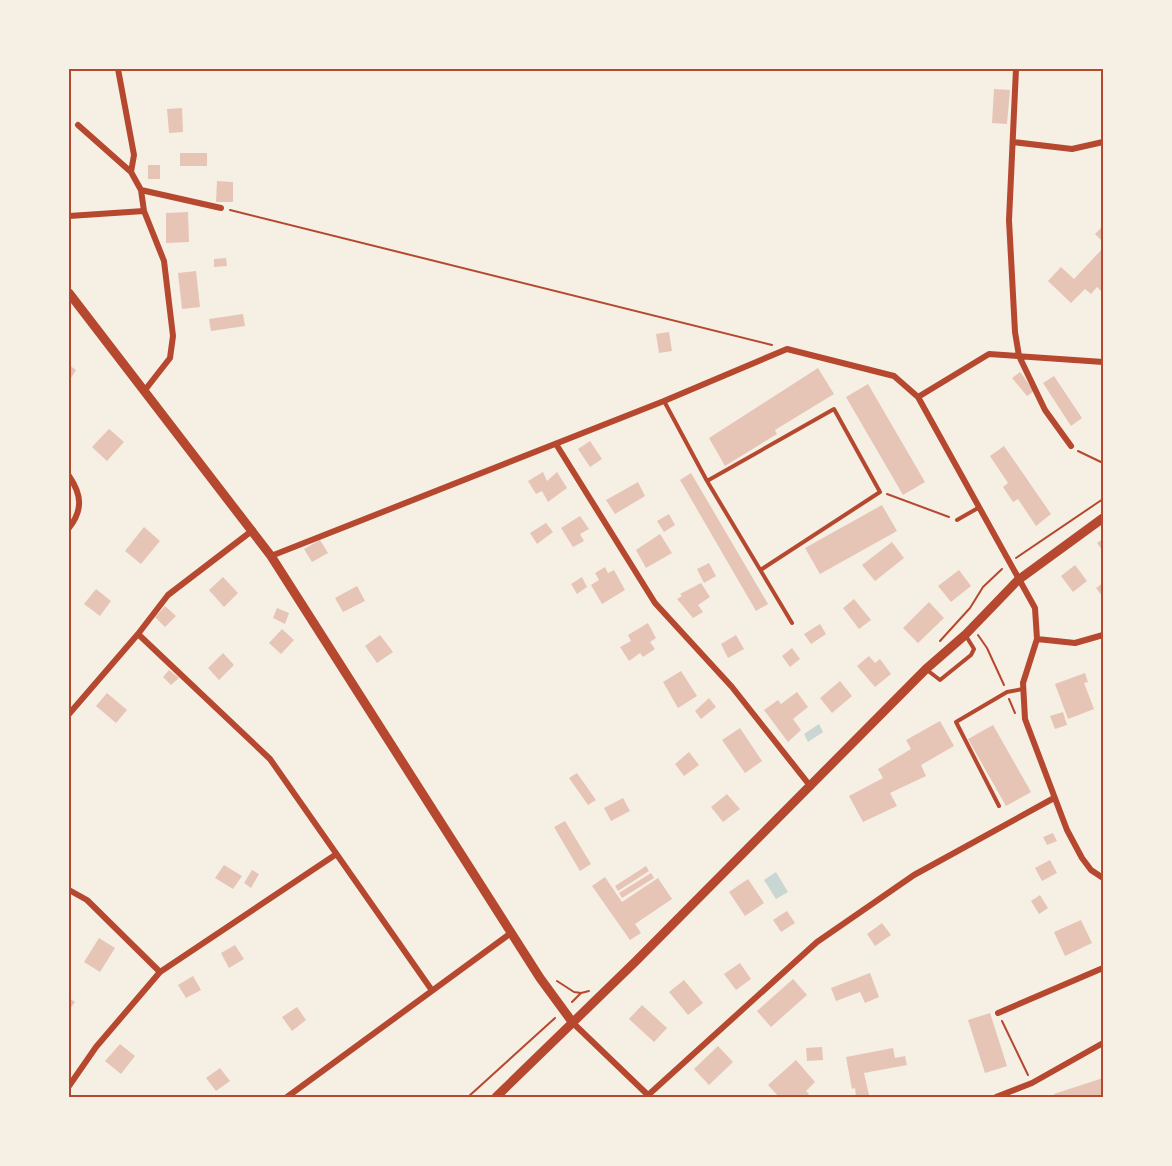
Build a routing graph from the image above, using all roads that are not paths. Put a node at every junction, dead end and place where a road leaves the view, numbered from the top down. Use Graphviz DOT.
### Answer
graph roads {
  1 [pos="118,69"];
  2 [pos="1016,69"];
  3 [pos="78,125"];
  4 [pos="1013,142"];
  5 [pos="1103,142"];
  6 [pos="131,172"];
  7 [pos="141,189"];
  8 [pos="221,208"];
  9 [pos="144,211"];
  10 [pos="69,216"];
  11 [pos="69,293"];
  12 [pos="1019,356"];
  13 [pos="1103,362"];
  14 [pos="145,390"];
  15 [pos="918,397"];
  16 [pos="664,401"];
  17 [pos="556,444"];
  18 [pos="1071,446"];
  19 [pos="69,476"];
  20 [pos="707,481"];
  21 [pos="978,508"];
  22 [pos="1103,518"];
  23 [pos="957,520"];
  24 [pos="69,528"];
  25 [pos="253,530"];
  26 [pos="271,556"];
  27 [pos="762,569"];
  28 [pos="1018,580"];
  29 [pos="792,623"];
  30 [pos="138,634"];
  31 [pos="965,635"];
  32 [pos="1103,635"];
  33 [pos="1037,639"];
  34 [pos="926,669"];
  35 [pos="1023,689"];
  36 [pos="69,714"];
  37 [pos="811,787"];
  38 [pos="1054,798"];
  39 [pos="999,806"];
  40 [pos="335,855"];
  41 [pos="1103,878"];
  42 [pos="69,890"];
  43 [pos="511,933"];
  44 [pos="1103,968"];
  45 [pos="160,972"];
  46 [pos="431,989"];
  47 [pos="998,1013"];
  48 [pos="573,1023"];
  49 [pos="1103,1043"];
  50 [pos="69,1086"];
  51 [pos="647,1096"];
  52 [pos="287,1097"];
  53 [pos="496,1097"];
  54 [pos="996,1097"];
  1 -- 6 [label="street"];
  2 -- 4 [label="street"];
  3 -- 6 [label="street"];
  4 -- 5 [label="street"];
  4 -- 12 [label="street"];
  6 -- 7 [label="street"];
  7 -- 8 [label="street"];
  7 -- 9 [label="street"];
  9 -- 10 [label="street"];
  9 -- 14 [label="street"];
  11 -- 14 [label="street"];
  12 -- 13 [label="street"];
  12 -- 15 [label="street"];
  12 -- 18 [label="street"];
  14 -- 25 [label="street"];
  15 -- 16 [label="street"];
  15 -- 21 [label="street"];
  16 -- 17 [label="street"];
  16 -- 20 [label="lane"];
  17 -- 26 [label="street"];
  17 -- 37 [label="street"];
  19 -- 24 [label="street"];
  20 -- 27 [label="lane"];
  20 -- 27 [label="lane"];
  21 -- 23 [label="lane"];
  21 -- 28 [label="street"];
  22 -- 28 [label="street"];
  25 -- 26 [label="street"];
  25 -- 30 [label="street"];
  26 -- 43 [label="street"];
  27 -- 29 [label="lane"];
  28 -- 31 [label="street"];
  28 -- 33 [label="street"];
  30 -- 36 [label="street"];
  30 -- 40 [label="street"];
  31 -- 34 [label="street"];
  31 -- 34 [label="lane"];
  32 -- 33 [label="street"];
  33 -- 35 [label="street"];
  34 -- 37 [label="street"];
  35 -- 38 [label="street"];
  35 -- 39 [label="lane"];
  37 -- 48 [label="street"];
  38 -- 41 [label="street"];
  38 -- 51 [label="street"];
  40 -- 45 [label="street"];
  40 -- 46 [label="street"];
  42 -- 45 [label="street"];
  43 -- 46 [label="street"];
  43 -- 48 [label="street"];
  44 -- 47 [label="street"];
  45 -- 50 [label="street"];
  46 -- 52 [label="street"];
  48 -- 51 [label="street"];
  48 -- 53 [label="street"];
  49 -- 54 [label="street"];
}
